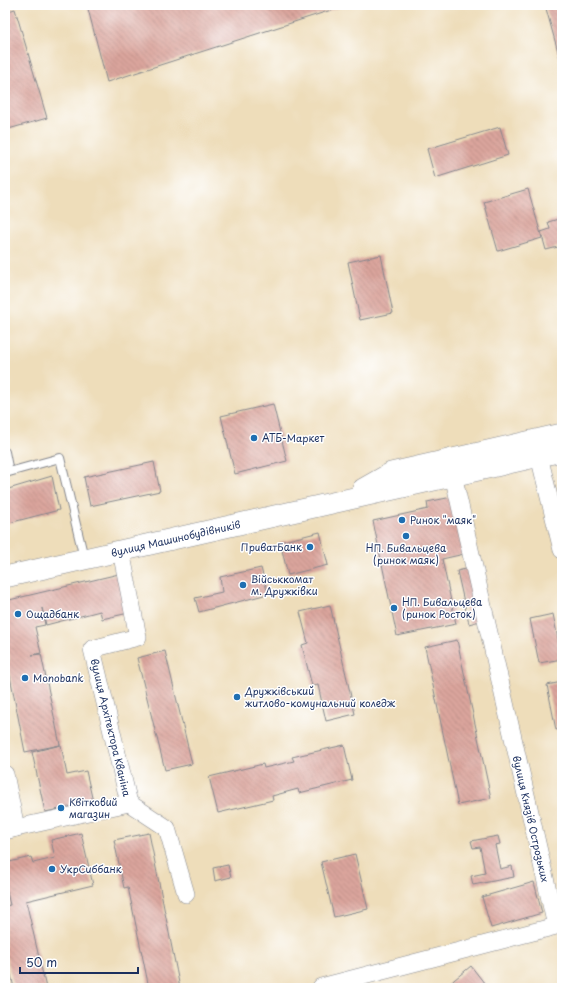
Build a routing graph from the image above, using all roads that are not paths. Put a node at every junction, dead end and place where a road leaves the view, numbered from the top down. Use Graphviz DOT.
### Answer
graph roads {
  1 [pos="562,434"];
  2 [pos="562,451"];
  3 [pos="5,452"];
  4 [pos="539,456"];
  5 [pos="453,475"];
  6 [pos="346,499"];
  7 [pos="562,550"];
  8 [pos="121,551"];
  9 [pos="84,559"];
  10 [pos="5,577"];
  11 [pos="5,774"];
  12 [pos="129,803"];
  13 [pos="11,830"];
  14 [pos="186,894"];
  15 [pos="321,987"];
  1 -- 6 [label="street, вулиця Машинобудівників"];
  2 -- 4 [label="street, вулиця Машинобудівників"];
  3 -- 9 [label="lane"];
  4 -- 5 [label="street, вулиця Машинобудівників"];
  4 -- 7 [label="street"];
  5 -- 6 [label="street, вулиця Машинобудівників"];
  5 -- 15 [label="street, вулиця Князів Острозьких"];
  6 -- 8 [label="street, вулиця Машинобудівників"];
  8 -- 9 [label="street, вулиця Машинобудівників"];
  8 -- 12 [label="street, вулиця Архітектора Кваніна"];
  9 -- 10 [label="street, вулиця Машинобудівників"];
  11 -- 13 [label="street"];
  12 -- 13 [label="street"];
  12 -- 14 [label="street, вулиця Архітектора Кваніна"];
}
